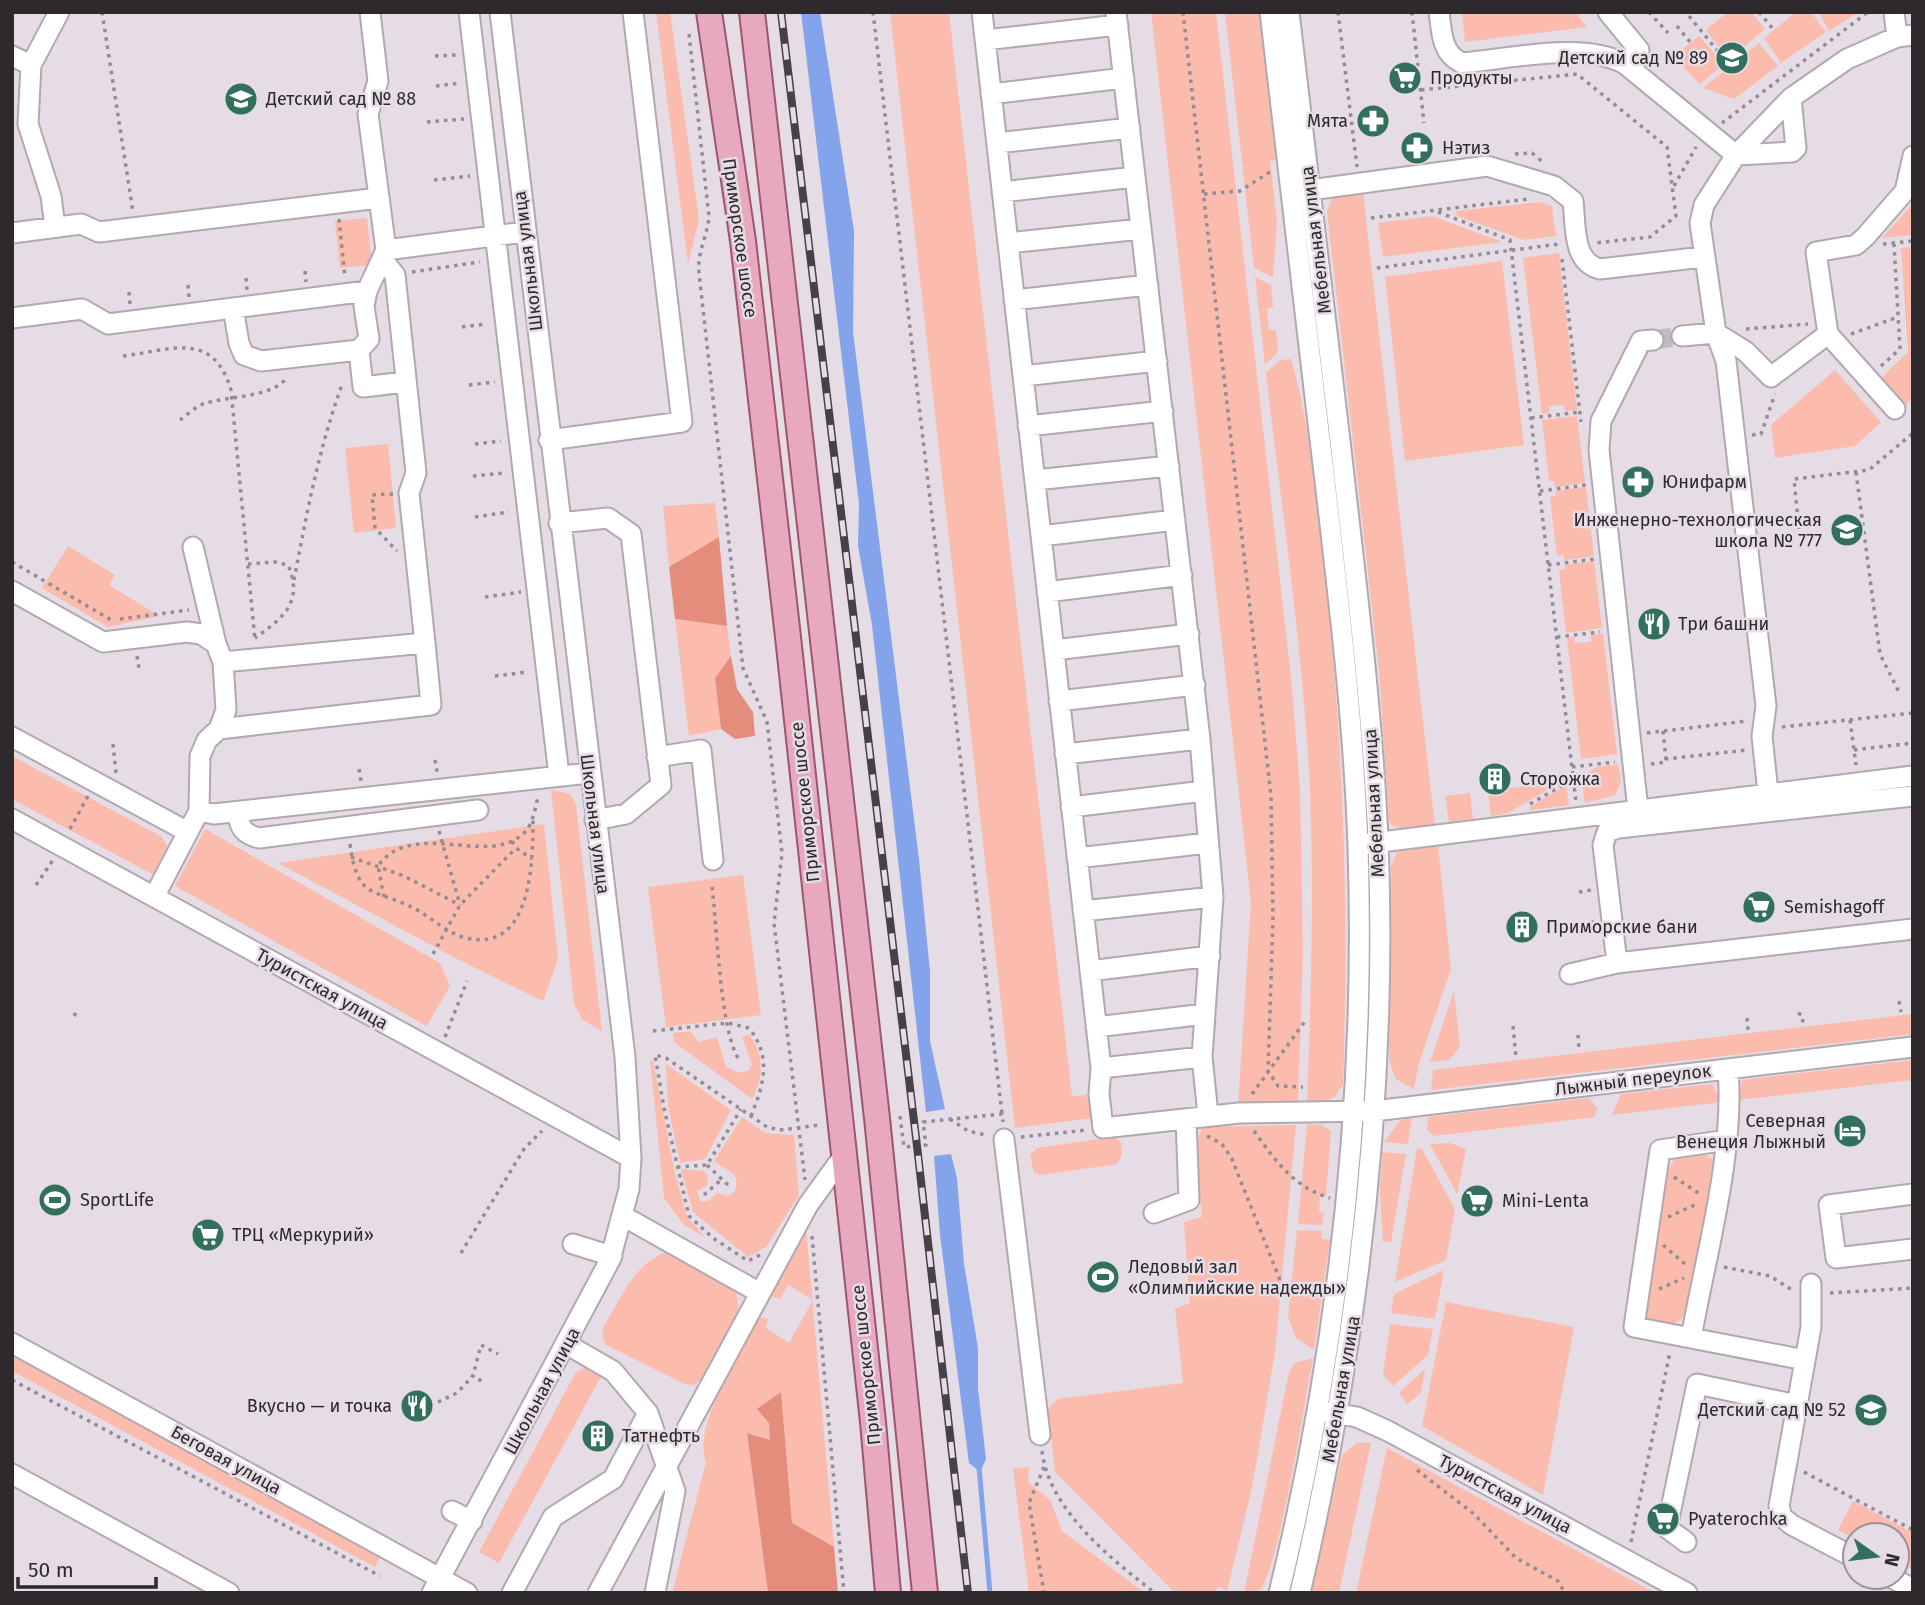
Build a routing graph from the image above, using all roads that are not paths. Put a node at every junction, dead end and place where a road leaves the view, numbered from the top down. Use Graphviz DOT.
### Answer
graph roads {
  1 [pos="59,12"];
  2 [pos="370,12"];
  3 [pos="469,12"];
  4 [pos="500,12"];
  5 [pos="634,12"];
  6 [pos="709,12"];
  7 [pos="752,12"];
  8 [pos="982,12"];
  9 [pos="1270,12"];
  10 [pos="1289,12"];
  11 [pos="1439,12"];
  12 [pos="1608,12"];
  13 [pos="1894,12"];
  14 [pos="1117,19"];
  15 [pos="1905,36"];
  16 [pos="985,40"];
  17 [pos="12,56"];
  18 [pos="1625,64"];
  19 [pos="31,65"];
  20 [pos="1124,78"];
  21 [pos="991,94"];
  22 [pos="1791,98"];
  23 [pos="1130,128"];
  24 [pos="997,143"];
  25 [pos="1736,155"];
  26 [pos="1913,156"];
  27 [pos="1135,177"];
  28 [pos="1310,190"];
  29 [pos="1002,192"];
  30 [pos="379,198"];
  31 [pos="55,227"];
  32 [pos="1142,229"];
  33 [pos="525,232"];
  34 [pos="12,233"];
  35 [pos="495,236"];
  36 [pos="1008,243"];
  37 [pos="384,254"];
  38 [pos="1703,257"];
  39 [pos="1148,285"];
  40 [pos="367,291"];
  41 [pos="1014,300"];
  42 [pos="233,308"];
  43 [pos="12,318"];
  44 [pos="1827,328"];
  45 [pos="1716,333"];
  46 [pos="1682,336"];
  47 [pos="1653,340"];
  48 [pos="359,350"];
  49 [pos="1157,361"];
  50 [pos="1023,376"];
  51 [pos="405,382"];
  52 [pos="1895,409"];
  53 [pos="1163,411"];
  54 [pos="1028,426"];
  55 [pos="549,440"];
  56 [pos="1169,466"];
  57 [pos="1035,481"];
  58 [pos="1175,520"];
  59 [pos="559,523"];
  60 [pos="1041,536"];
  61 [pos="193,547"];
  62 [pos="1182,575"];
  63 [pos="12,591"];
  64 [pos="1047,592"];
  65 [pos="1189,634"];
  66 [pos="425,643"];
  67 [pos="216,644"];
  68 [pos="1054,650"];
  69 [pos="223,662"];
  70 [pos="1195,685"];
  71 [pos="1059,701"];
  72 [pos="219,729"];
  73 [pos="12,737"];
  74 [pos="1200,739"];
  75 [pos="1065,754"];
  76 [pos="657,757"];
  77 [pos="589,773"];
  78 [pos="1913,776"];
  79 [pos="551,777"];
  80 [pos="1204,791"];
  81 [pos="1768,793"];
  82 [pos="1913,796"];
  83 [pos="1071,807"];
  84 [pos="478,810"];
  85 [pos="1638,810"];
  86 [pos="199,811"];
  87 [pos="237,812"];
  88 [pos="12,819"];
  89 [pos="595,820"];
  90 [pos="188,832"];
  91 [pos="1208,843"];
  92 [pos="1368,843"];
  93 [pos="1077,858"];
  94 [pos="713,860"];
  95 [pos="154,897"];
  96 [pos="1213,897"];
  97 [pos="1083,911"];
  98 [pos="1913,929"];
  99 [pos="1210,956"];
  100 [pos="1617,963"];
  101 [pos="1090,971"];
  102 [pos="1570,974"];
  103 [pos="1205,1014"];
  104 [pos="1096,1027"];
  105 [pos="1913,1047"];
  106 [pos="1202,1056"];
  107 [pos="1101,1068"];
  108 [pos="1728,1069"];
  109 [pos="1374,1111"];
  110 [pos="1353,1113"];
  111 [pos="1208,1115"];
  112 [pos="1186,1122"];
  113 [pos="1004,1139"];
  114 [pos="1727,1140"];
  115 [pos="631,1158"];
  116 [pos="842,1158"];
  117 [pos="1913,1194"];
  118 [pos="1154,1213"];
  119 [pos="623,1216"];
  120 [pos="573,1244"];
  121 [pos="1913,1249"];
  122 [pos="612,1256"];
  123 [pos="1811,1290"];
  124 [pos="760,1293"];
  125 [pos="1681,1336"];
  126 [pos="12,1343"];
  127 [pos="568,1345"];
  128 [pos="1805,1360"];
  129 [pos="1797,1405"];
  130 [pos="1318,1410"];
  131 [pos="648,1413"];
  132 [pos="1339,1414"];
  133 [pos="1040,1435"];
  134 [pos="666,1465"];
  135 [pos="12,1474"];
  136 [pos="452,1511"];
  137 [pos="472,1521"];
  138 [pos="1686,1542"];
  139 [pos="1841,1550"];
  140 [pos="436,1585"];
  141 [pos="209,1588"];
  142 [pos="229,1593"];
  143 [pos="467,1593"];
  144 [pos="512,1593"];
  145 [pos="598,1593"];
  146 [pos="654,1593"];
  147 [pos="888,1593"];
  148 [pos="925,1593"];
  149 [pos="1279,1593"];
  150 [pos="1300,1593"];
  151 [pos="1687,1593"];
  1 -- 19 [label="street"];
  2 -- 30 [label="street"];
  3 -- 35 [label="street"];
  4 -- 33 [label="street, Школьная улица"];
  5 -- 55 [label="street"];
  6 -- 116 [label="main road, Приморское шоссе"];
  7 -- 148 [label="main road, Приморское шоссе"];
  8 -- 16 [label="street"];
  9 -- 92 [label="street, Мебельная улица"];
  10 -- 28 [label="street, Мебельная улица"];
  11 -- 18 [label="street"];
  12 -- 18 [label="street"];
  13 -- 15 [label="street"];
  14 -- 16 [label="street"];
  14 -- 20 [label="street"];
  15 -- 22 [label="street"];
  16 -- 21 [label="street"];
  17 -- 19 [label="street"];
  18 -- 25 [label="street"];
  19 -- 31 [label="street"];
  20 -- 21 [label="street"];
  20 -- 23 [label="street"];
  21 -- 24 [label="street"];
  22 -- 25 [label="street"];
  22 -- 25 [label="street"];
  23 -- 24 [label="street"];
  23 -- 27 [label="street"];
  24 -- 29 [label="street"];
  25 -- 38 [label="street"];
  26 -- 44 [label="street"];
  27 -- 29 [label="street"];
  27 -- 32 [label="street"];
  28 -- 38 [label="street"];
  28 -- 92 [label="street, Мебельная улица"];
  29 -- 36 [label="street"];
  30 -- 31 [label="street"];
  30 -- 37 [label="street"];
  31 -- 34 [label="street"];
  32 -- 36 [label="street"];
  32 -- 39 [label="street"];
  33 -- 35 [label="street"];
  33 -- 55 [label="street, Школьная улица"];
  35 -- 37 [label="street"];
  35 -- 79 [label="street"];
  36 -- 41 [label="street"];
  37 -- 40 [label="street"];
  37 -- 51 [label="street"];
  38 -- 45 [label="street"];
  39 -- 41 [label="street"];
  39 -- 49 [label="street"];
  40 -- 42 [label="street"];
  40 -- 48 [label="street"];
  41 -- 50 [label="street"];
  42 -- 43 [label="street"];
  42 -- 48 [label="street"];
  44 -- 45 [label="street"];
  44 -- 52 [label="street"];
  45 -- 46 [label="street"];
  45 -- 81 [label="street"];
  47 -- 85 [label="street"];
  48 -- 51 [label="street"];
  49 -- 50 [label="street"];
  49 -- 53 [label="street"];
  50 -- 54 [label="street"];
  51 -- 66 [label="street"];
  53 -- 54 [label="street"];
  53 -- 56 [label="street"];
  54 -- 57 [label="street"];
  55 -- 59 [label="street, Школьная улица"];
  56 -- 57 [label="street"];
  56 -- 58 [label="street"];
  57 -- 60 [label="street"];
  58 -- 60 [label="street"];
  58 -- 62 [label="street"];
  59 -- 76 [label="street"];
  59 -- 77 [label="street, Школьная улица"];
  60 -- 64 [label="street"];
  61 -- 67 [label="street"];
  62 -- 64 [label="street"];
  62 -- 65 [label="street"];
  63 -- 67 [label="street"];
  64 -- 68 [label="street"];
  65 -- 68 [label="street"];
  65 -- 70 [label="street"];
  66 -- 69 [label="street"];
  66 -- 72 [label="street"];
  67 -- 69 [label="street"];
  68 -- 71 [label="street"];
  69 -- 72 [label="street"];
  70 -- 71 [label="street"];
  70 -- 74 [label="street"];
  71 -- 75 [label="street"];
  72 -- 86 [label="street"];
  73 -- 90 [label="street"];
  74 -- 75 [label="street"];
  74 -- 80 [label="street"];
  75 -- 83 [label="street"];
  76 -- 89 [label="street"];
  76 -- 94 [label="street"];
  77 -- 79 [label="street"];
  77 -- 89 [label="street, Школьная улица"];
  78 -- 81 [label="street"];
  79 -- 87 [label="street"];
  80 -- 83 [label="street"];
  80 -- 91 [label="street"];
  81 -- 85 [label="street"];
  82 -- 100 [label="street"];
  83 -- 93 [label="street"];
  84 -- 87 [label="street"];
  85 -- 92 [label="street"];
  86 -- 87 [label="street"];
  86 -- 90 [label="street"];
  88 -- 95 [label="street, Туристская улица"];
  89 -- 115 [label="street, Школьная улица"];
  90 -- 95 [label="street"];
  91 -- 93 [label="street"];
  91 -- 96 [label="street"];
  92 -- 109 [label="street, Мебельная улица"];
  92 -- 110 [label="street, Мебельная улица"];
  93 -- 97 [label="street"];
  95 -- 115 [label="street, Туристская улица"];
  96 -- 97 [label="street"];
  96 -- 99 [label="street"];
  97 -- 101 [label="street"];
  98 -- 100 [label="street"];
  99 -- 101 [label="street"];
  99 -- 103 [label="street"];
  100 -- 102 [label="street"];
  101 -- 104 [label="street"];
  103 -- 104 [label="street"];
  103 -- 106 [label="street"];
  104 -- 107 [label="street"];
  105 -- 108 [label="street, Лыжный переулок"];
  106 -- 107 [label="street"];
  106 -- 111 [label="street"];
  107 -- 112 [label="street, Лыжный переулок"];
  108 -- 109 [label="street, Лыжный переулок"];
  108 -- 114 [label="street"];
  109 -- 110 [label="street, Лыжный переулок"];
  109 -- 132 [label="street, Мебельная улица"];
  110 -- 111 [label="street, Лыжный переулок"];
  110 -- 130 [label="street, Мебельная улица"];
  111 -- 112 [label="street, Лыжный переулок"];
  112 -- 118 [label="street"];
  113 -- 133 [label="street"];
  114 -- 125 [label="street"];
  114 -- 125 [label="street"];
  115 -- 119 [label="street, Школьная улица"];
  116 -- 124 [label="street"];
  116 -- 147 [label="main road, Приморское шоссе"];
  117 -- 121 [label="street"];
  119 -- 122 [label="street, Школьная улица"];
  119 -- 124 [label="street"];
  120 -- 122 [label="street"];
  122 -- 127 [label="street, Школьная улица"];
  123 -- 128 [label="street"];
  124 -- 134 [label="street"];
  125 -- 128 [label="street"];
  126 -- 140 [label="street, Беговая улица"];
  127 -- 131 [label="street"];
  127 -- 137 [label="street, Школьная улица"];
  128 -- 129 [label="street"];
  129 -- 138 [label="street"];
  129 -- 139 [label="street"];
  130 -- 132 [label="street, Туристская улица"];
  130 -- 149 [label="street, Мебельная улица"];
  131 -- 134 [label="street"];
  131 -- 144 [label="street"];
  132 -- 150 [label="street, Мебельная улица"];
  132 -- 151 [label="street, Туристская улица"];
  134 -- 145 [label="street"];
  134 -- 146 [label="street"];
  135 -- 141 [label="street"];
  136 -- 137 [label="street"];
  137 -- 140 [label="street, Школьная улица"];
  140 -- 143 [label="street, Беговая улица"];
  141 -- 142 [label="street"];
}
